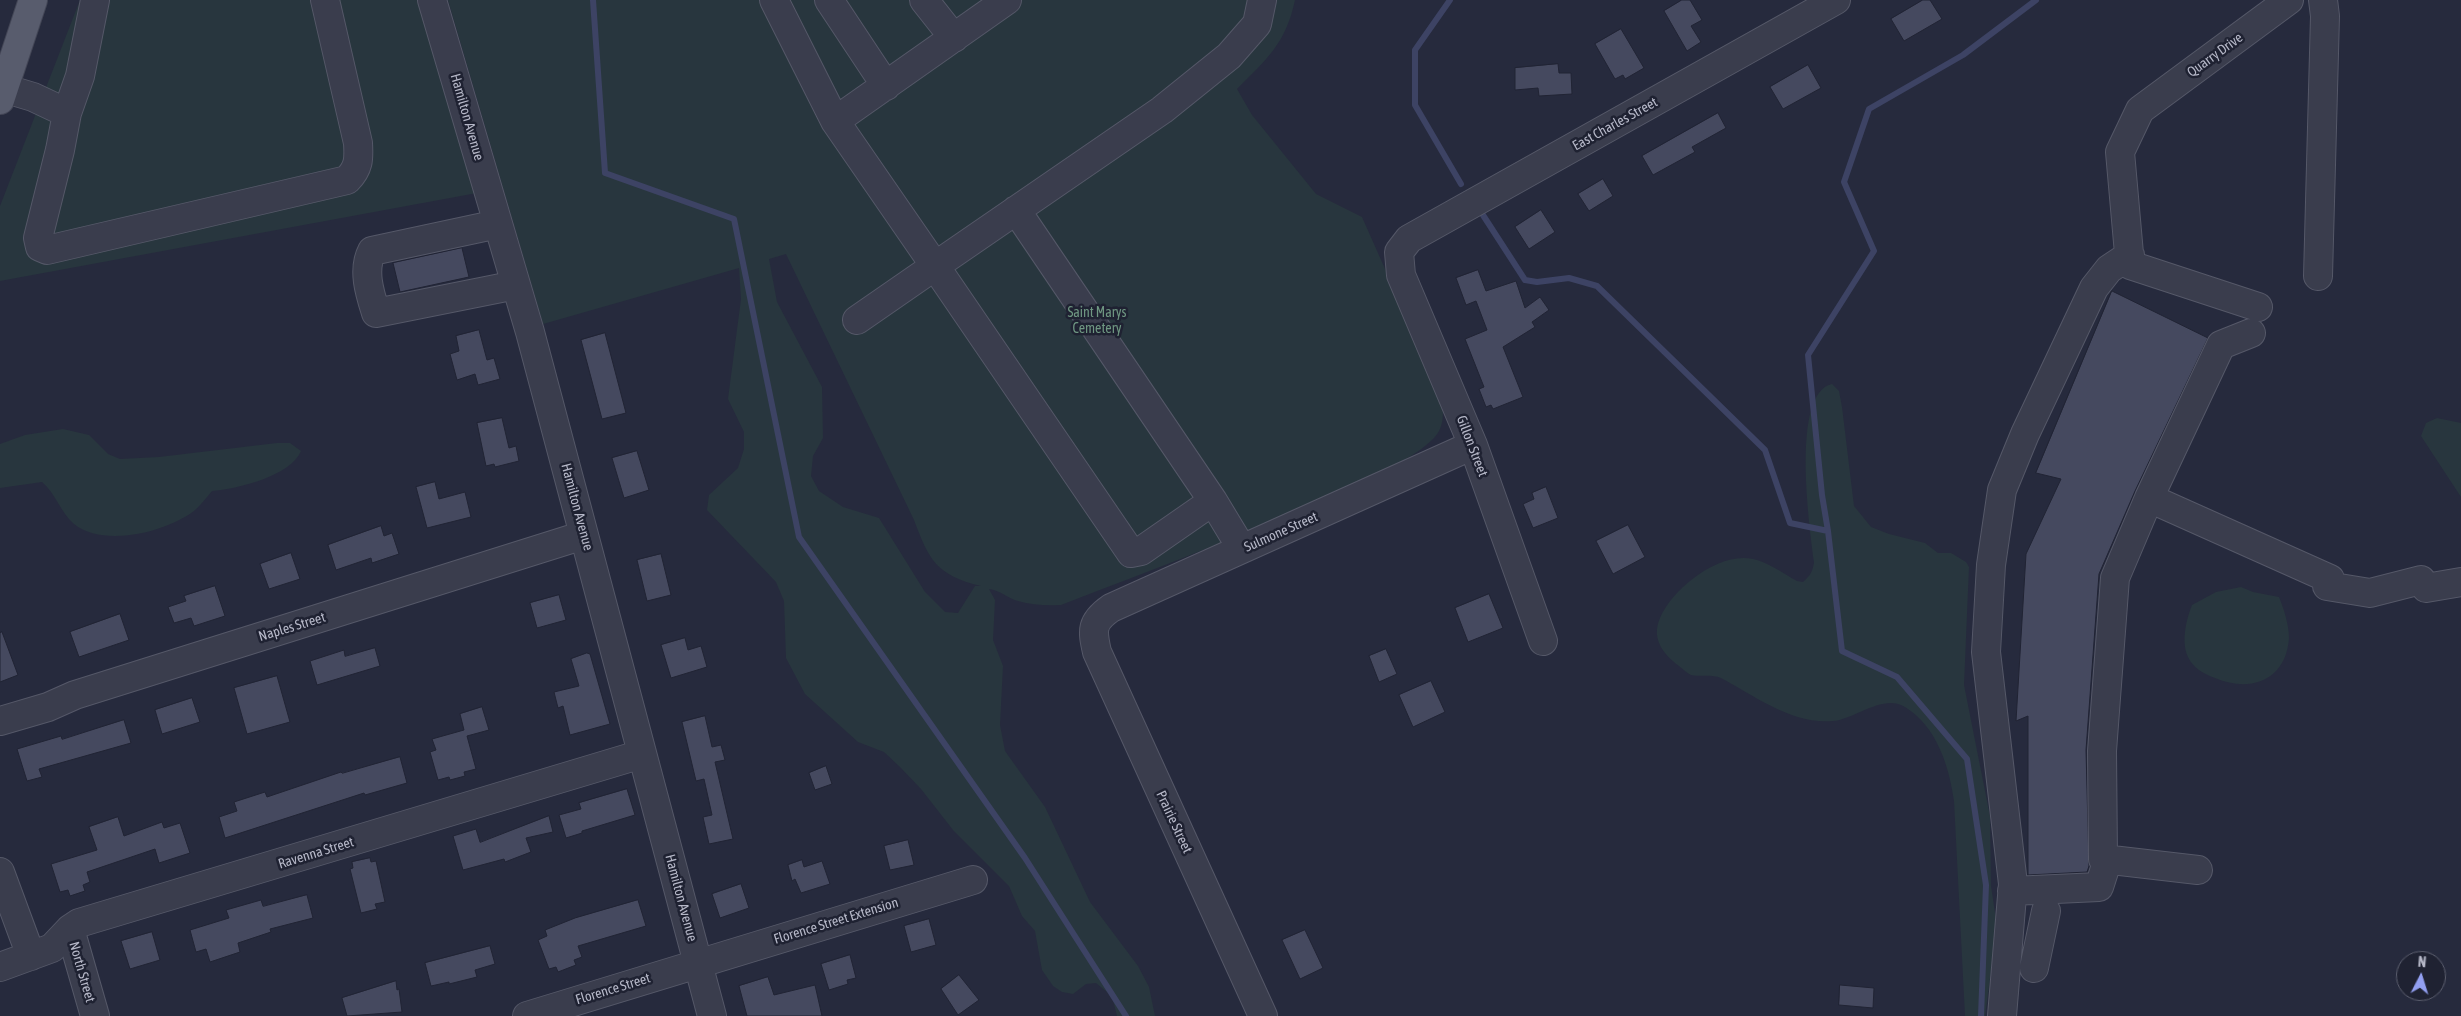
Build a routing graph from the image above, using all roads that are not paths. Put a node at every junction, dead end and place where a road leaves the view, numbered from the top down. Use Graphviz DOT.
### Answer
graph roads {
  1 [pos="32,0"];
  2 [pos="95,0"];
  3 [pos="325,0"];
  4 [pos="432,0"];
  5 [pos="774,0"];
  6 [pos="828,0"];
  7 [pos="924,0"];
  8 [pos="1006,0"];
  9 [pos="1262,0"];
  10 [pos="1836,0"];
  11 [pos="2290,0"];
  12 [pos="2323,0"];
  13 [pos="954,38"];
  14 [pos="886,86"];
  15 [pos="1,92"];
  16 [pos="67,112"];
  17 [pos="835,121"];
  18 [pos="1016,210"];
  19 [pos="498,224"];
  20 [pos="1399,253"];
  21 [pos="2130,255"];
  22 [pos="935,266"];
  23 [pos="2318,276"];
  24 [pos="516,285"];
  25 [pos="2258,306"];
  26 [pos="857,320"];
  27 [pos="2251,333"];
  28 [pos="1473,444"];
  29 [pos="2149,498"];
  30 [pos="1213,501"];
  31 [pos="584,535"];
  32 [pos="1242,549"];
  33 [pos="2461,582"];
  34 [pos="1094,625"];
  35 [pos="1542,641"];
  36 [pos="0,722"];
  37 [pos="642,754"];
  38 [pos="2108,859"];
  39 [pos="2198,870"];
  40 [pos="0,872"];
  41 [pos="973,880"];
  42 [pos="2012,891"];
  43 [pos="2046,911"];
  44 [pos="70,929"];
  45 [pos="31,956"];
  46 [pos="698,963"];
  47 [pos="0,967"];
  48 [pos="2034,968"];
  49 [pos="95,1016"];
  50 [pos="527,1016"];
  51 [pos="712,1016"];
  52 [pos="1263,1016"];
  53 [pos="2002,1016"];
  1 -- 15 [label="main road"];
  2 -- 16 [label="street"];
  3 -- 16 [label="street"];
  4 -- 19 [label="street, Hamilton Avenue"];
  5 -- 17 [label="street"];
  6 -- 14 [label="street"];
  7 -- 13 [label="street"];
  8 -- 13 [label="street"];
  9 -- 18 [label="street"];
  10 -- 20 [label="street, East Charles Street"];
  11 -- 21 [label="street, Quarry Drive"];
  12 -- 23 [label="street"];
  13 -- 14 [label="street"];
  14 -- 17 [label="street"];
  15 -- 16 [label="street"];
  17 -- 22 [label="street"];
  18 -- 22 [label="street"];
  18 -- 30 [label="street"];
  19 -- 24 [label="street, Hamilton Avenue"];
  19 -- 24 [label="street"];
  20 -- 28 [label="street, Gillon Street"];
  21 -- 25 [label="street"];
  21 -- 42 [label="street"];
  22 -- 26 [label="street"];
  22 -- 30 [label="street"];
  24 -- 31 [label="street, Hamilton Avenue"];
  27 -- 29 [label="street"];
  28 -- 32 [label="street, Sulmone Street"];
  28 -- 35 [label="street, Gillon Street"];
  29 -- 33 [label="street"];
  29 -- 38 [label="street"];
  30 -- 32 [label="street"];
  31 -- 36 [label="street, Naples Street"];
  31 -- 37 [label="street, Hamilton Avenue"];
  32 -- 34 [label="street, Sulmone Street"];
  34 -- 52 [label="street, Prairie Street"];
  37 -- 44 [label="street, Ravenna Street"];
  37 -- 46 [label="street, Hamilton Avenue"];
  38 -- 39 [label="street"];
  38 -- 42 [label="street"];
  40 -- 45 [label="street"];
  41 -- 46 [label="street, Florence Street Extension"];
  42 -- 53 [label="street"];
  43 -- 48 [label="street"];
  44 -- 45 [label="street, Ravenna Street"];
  44 -- 49 [label="street, North Street"];
  45 -- 47 [label="street, Ravenna Street"];
  46 -- 50 [label="street, Florence Street"];
  46 -- 51 [label="street, Hamilton Avenue"];
}
